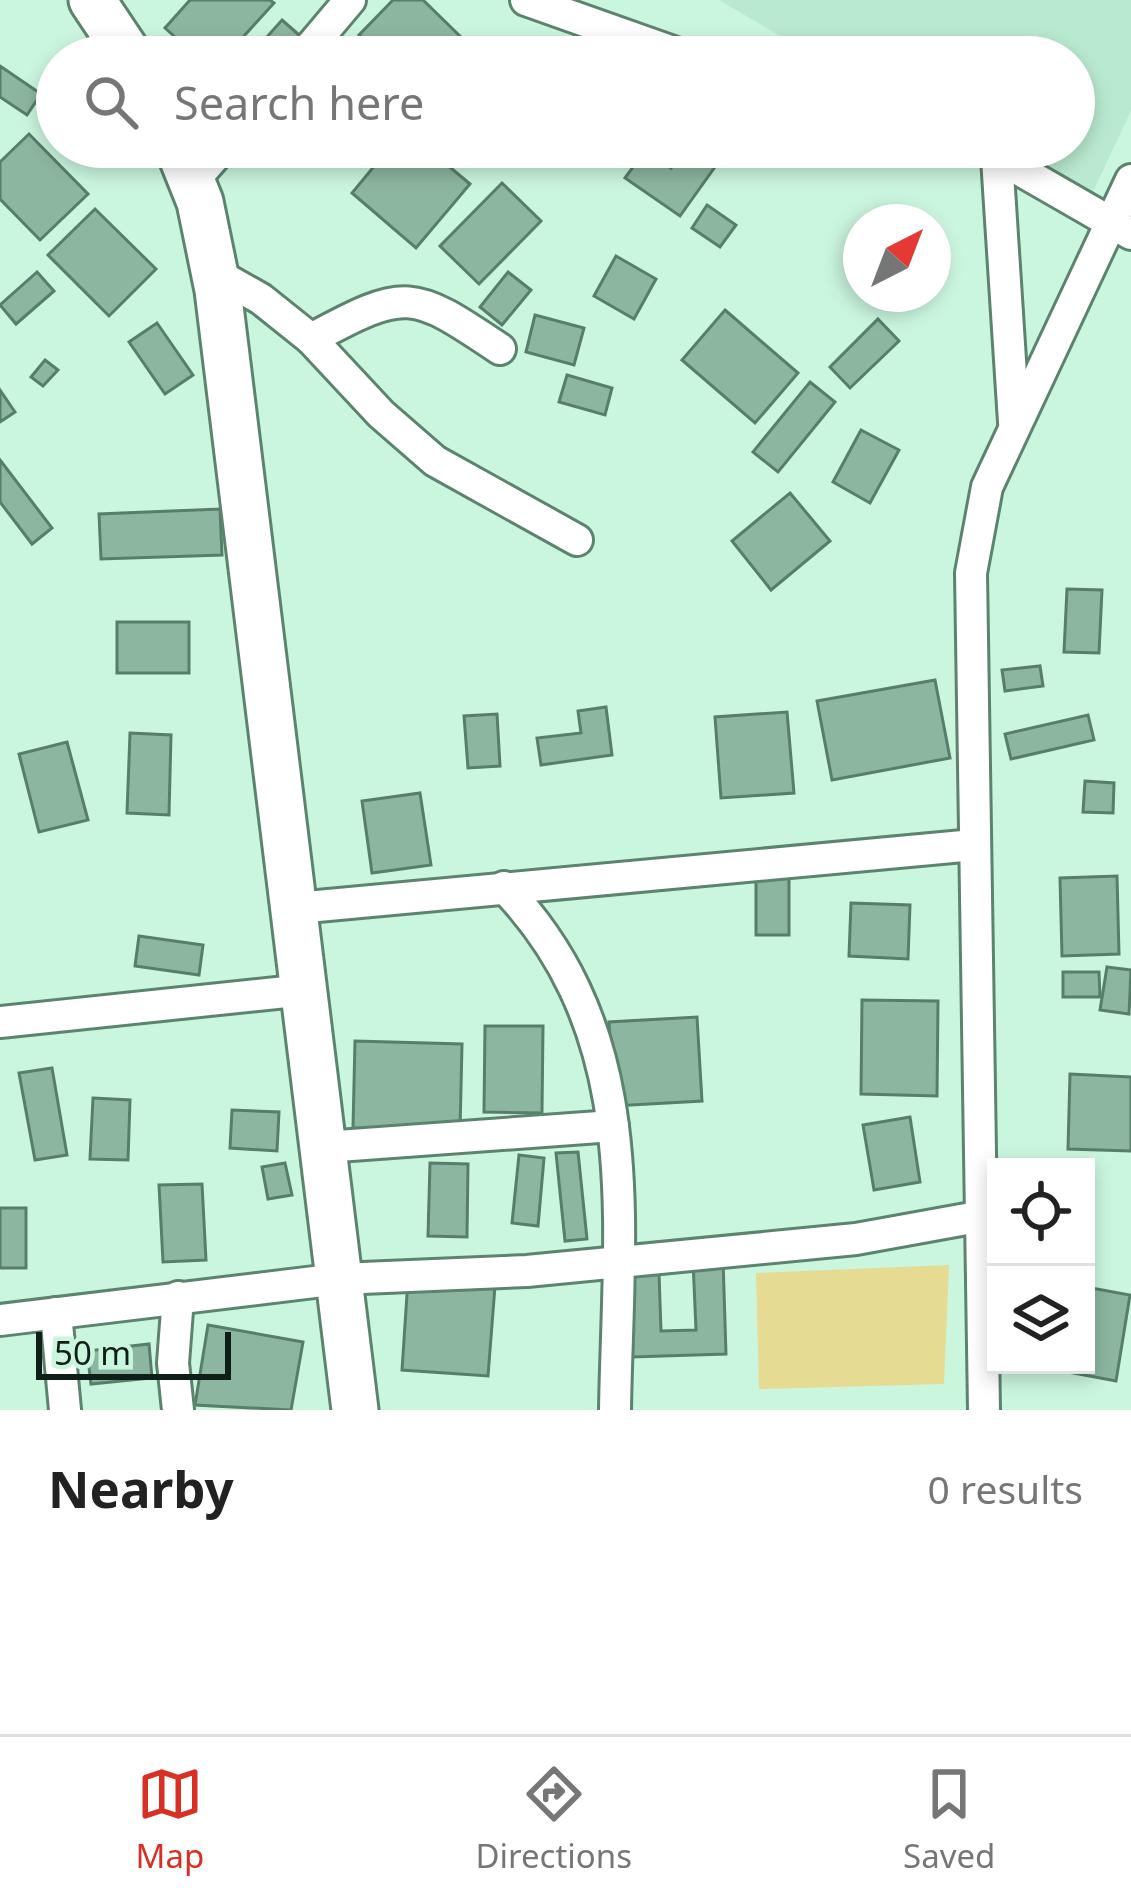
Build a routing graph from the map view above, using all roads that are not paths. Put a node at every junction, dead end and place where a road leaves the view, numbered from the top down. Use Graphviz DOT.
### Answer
graph roads {
  1 [pos="92,0"];
  2 [pos="350,0"];
  3 [pos="526,0"];
  4 [pos="116,36"];
  5 [pos="320,36"];
  6 [pos="627,36"];
  7 [pos="186,168"];
  8 [pos="989,168"];
  9 [pos="1013,168"];
  10 [pos="1131,180"];
  11 [pos="1121,227"];
  12 [pos="215,273"];
  13 [pos="311,339"];
  14 [pos="500,349"];
  15 [pos="1015,429"];
  16 [pos="577,540"];
  17 [pos="974,845"];
  18 [pos="504,887"];
  19 [pos="296,908"];
  20 [pos="305,990"];
  21 [pos="0,1022"];
  22 [pos="613,1126"];
  23 [pos="324,1147"];
  24 [pos="983,1216"];
  25 [pos="619,1259"];
  26 [pos="340,1279"];
  27 [pos="178,1297"];
  28 [pos="56,1313"];
  29 [pos="0,1320"];
  30 [pos="65,1410"];
  31 [pos="178,1410"];
  32 [pos="355,1410"];
  33 [pos="615,1410"];
  34 [pos="984,1410"];
  1 -- 4 [label="street"];
  2 -- 5 [label="street"];
  3 -- 6 [label="street"];
  7 -- 12 [label="street"];
  8 -- 15 [label="street"];
  9 -- 11 [label="street"];
  10 -- 11 [label="street"];
  11 -- 15 [label="street"];
  12 -- 13 [label="street"];
  12 -- 19 [label="street"];
  13 -- 14 [label="street"];
  13 -- 16 [label="street"];
  15 -- 17 [label="street"];
  17 -- 18 [label="street"];
  17 -- 24 [label="street"];
  18 -- 19 [label="street"];
  18 -- 22 [label="street"];
  19 -- 20 [label="street"];
  20 -- 21 [label="street"];
  20 -- 23 [label="street"];
  22 -- 23 [label="street"];
  22 -- 25 [label="street"];
  23 -- 26 [label="street"];
  24 -- 25 [label="street"];
  24 -- 34 [label="street"];
  25 -- 26 [label="street"];
  25 -- 33 [label="street"];
  26 -- 27 [label="street"];
  26 -- 32 [label="street"];
  27 -- 28 [label="street"];
  27 -- 31 [label="street"];
  28 -- 29 [label="street"];
  28 -- 30 [label="street"];
}
